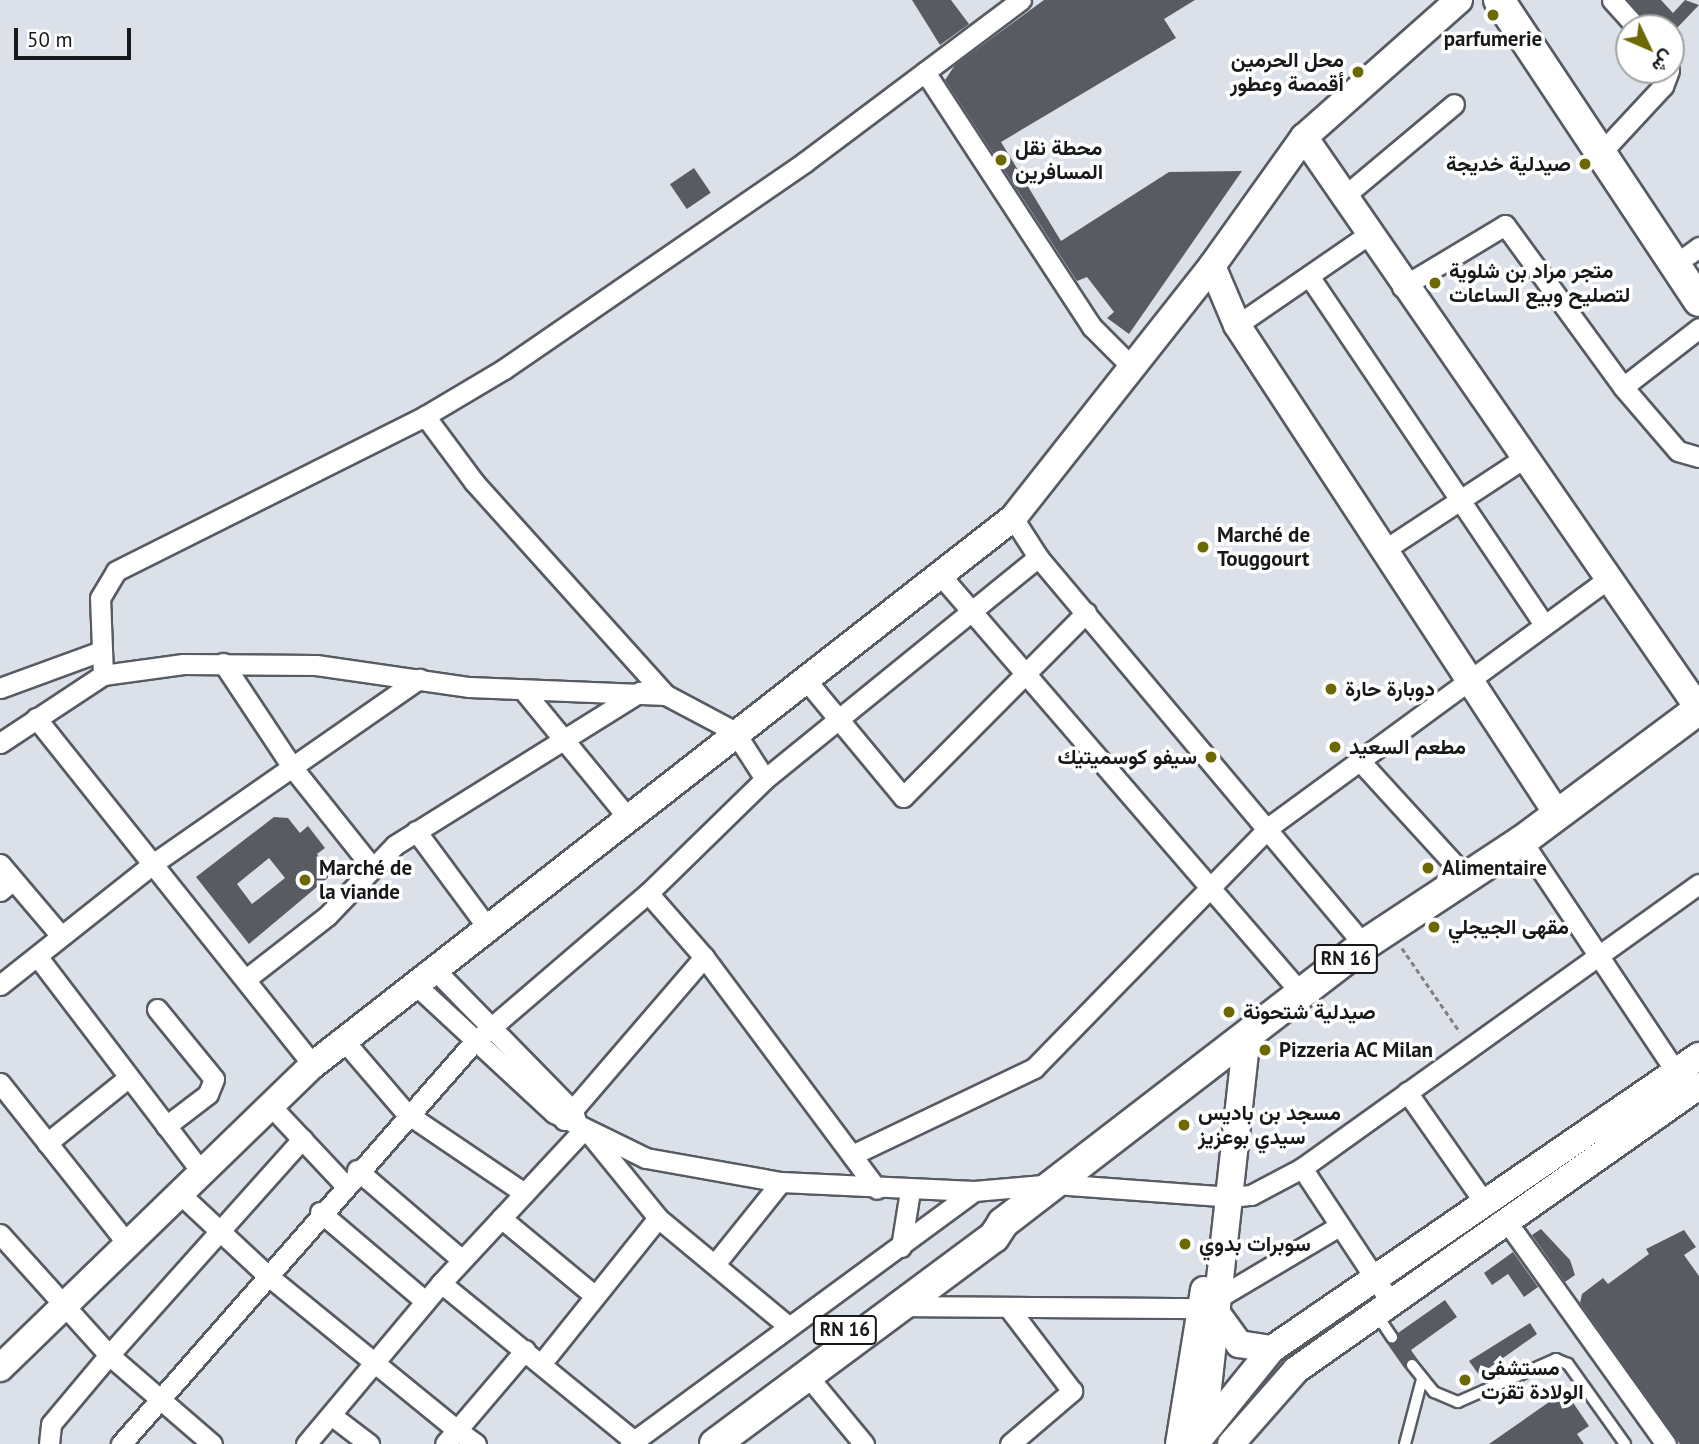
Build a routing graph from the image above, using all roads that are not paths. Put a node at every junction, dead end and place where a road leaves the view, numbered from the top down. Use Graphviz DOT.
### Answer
graph roads {
  1 [pos="1020,0"];
  2 [pos="1459,0"];
  3 [pos="1499,0"];
  4 [pos="1518,0"];
  5 [pos="1612,0"];
  6 [pos="1624,14"];
  7 [pos="925,72"];
  8 [pos="1664,84"];
  9 [pos="1454,104"];
  10 [pos="1304,137"];
  11 [pos="1610,143"];
  12 [pos="1342,198"];
  13 [pos="1368,235"];
  14 [pos="1695,258"];
  15 [pos="1212,266"];
  16 [pos="1309,276"];
  17 [pos="1402,287"];
  18 [pos="1699,301"];
  19 [pos="1237,325"];
  20 [pos="1699,328"];
  21 [pos="1134,369"];
  22 [pos="1623,387"];
  23 [pos="425,416"];
  24 [pos="1699,457"];
  25 [pos="1521,460"];
  26 [pos="1461,498"];
  27 [pos="1013,519"];
  28 [pos="1387,548"];
  29 [pos="1038,557"];
  30 [pos="942,578"];
  31 [pos="1605,580"];
  32 [pos="970,611"];
  33 [pos="1086,613"];
  34 [pos="1542,622"];
  35 [pos="101,651"];
  36 [pos="223,663"];
  37 [pos="103,675"];
  38 [pos="1469,676"];
  39 [pos="1022,677"];
  40 [pos="419,679"];
  41 [pos="806,680"];
  42 [pos="0,688"];
  43 [pos="523,690"];
  44 [pos="640,692"];
  45 [pos="666,695"];
  46 [pos="1699,709"];
  47 [pos="36,718"];
  48 [pos="837,721"];
  49 [pos="734,731"];
  50 [pos="0,743"];
  51 [pos="564,743"];
  52 [pos="1360,761"];
  53 [pos="292,767"];
  54 [pos="765,779"];
  55 [pos="1556,812"];
  56 [pos="628,818"];
  57 [pos="1269,827"];
  58 [pos="416,831"];
  59 [pos="1522,841"];
  60 [pos="154,863"];
  61 [pos="0,864"];
  62 [pos="371,866"];
  63 [pos="1465,876"];
  64 [pos="1699,884"];
  65 [pos="7,886"];
  66 [pos="1207,886"];
  67 [pos="648,892"];
  68 [pos="490,930"];
  69 [pos="61,936"];
  70 [pos="1376,937"];
  71 [pos="37,956"];
  72 [pos="704,957"];
  73 [pos="1597,958"];
  74 [pos="246,979"];
  75 [pos="428,980"];
  76 [pos="0,985"];
  77 [pos="1301,993"];
  78 [pos="157,1009"];
  79 [pos="489,1027"];
  80 [pos="1247,1035"];
  81 [pos="346,1043"];
  82 [pos="473,1043"];
  83 [pos="1699,1056"];
  84 [pos="313,1065"];
  85 [pos="129,1077"];
  86 [pos="0,1083"];
  87 [pos="1406,1092"];
  88 [pos="1690,1092"];
  89 [pos="269,1104"];
  90 [pos="406,1113"];
  91 [pos="577,1124"];
  92 [pos="166,1126"];
  93 [pos="302,1139"];
  94 [pos="47,1143"];
  95 [pos="852,1155"];
  96 [pos="1302,1168"];
  97 [pos="200,1170"];
  98 [pos="350,1177"];
  99 [pos="781,1182"];
  100 [pos="1055,1184"];
  101 [pos="877,1189"];
  102 [pos="982,1190"];
  103 [pos="910,1191"];
  104 [pos="178,1192"];
  105 [pos="524,1193"];
  106 [pos="1225,1197"];
  107 [pos="1486,1205"];
  108 [pos="320,1212"];
  109 [pos="501,1218"];
  110 [pos="658,1218"];
  111 [pos="1007,1221"];
  112 [pos="1507,1222"];
  113 [pos="1339,1226"];
  114 [pos="0,1234"];
  115 [pos="220,1234"];
  116 [pos="126,1242"];
  117 [pos="901,1247"];
  118 [pos="462,1260"];
  119 [pos="715,1264"];
  120 [pos="267,1275"];
  121 [pos="1377,1278"];
  122 [pos="440,1283"];
  123 [pos="595,1296"];
  124 [pos="425,1301"];
  125 [pos="61,1304"];
  126 [pos="900,1306"];
  127 [pos="1382,1307"];
  128 [pos="1213,1308"];
  129 [pos="1011,1311"];
  130 [pos="788,1326"];
  131 [pos="1392,1337"];
  132 [pos="1272,1349"];
  133 [pos="525,1350"];
  134 [pos="109,1355"];
  135 [pos="373,1364"];
  136 [pos="541,1364"];
  137 [pos="1412,1365"];
  138 [pos="0,1368"];
  139 [pos="806,1374"];
  140 [pos="1422,1379"];
  141 [pos="159,1401"];
  142 [pos="331,1415"];
  143 [pos="451,1437"];
  144 [pos="131,1440"];
  145 [pos="1200,1440"];
  146 [pos="632,1442"];
  147 [pos="48,1444"];
  148 [pos="212,1444"];
  149 [pos="306,1444"];
  150 [pos="369,1444"];
  151 [pos="476,1444"];
  152 [pos="690,1444"];
  153 [pos="715,1444"];
  154 [pos="864,1444"];
  155 [pos="1010,1444"];
  156 [pos="1179,1444"];
  157 [pos="1231,1444"];
  158 [pos="1405,1444"];
  159 [pos="1625,1444"];
  160 [pos="1666,1444"];
  1 -- 7 [label="street"];
  2 -- 10 [label="main road"];
  3 -- 18 [label="main road"];
  4 -- 11 [label="main road"];
  5 -- 6 [label="street"];
  7 -- 21 [label="street"];
  7 -- 23 [label="street"];
  8 -- 11 [label="street"];
  9 -- 12 [label="street"];
  10 -- 12 [label="main road"];
  10 -- 15 [label="main road"];
  11 -- 14 [label="main road"];
  12 -- 13 [label="main road"];
  13 -- 16 [label="street"];
  13 -- 17 [label="main road"];
  15 -- 19 [label="main road"];
  15 -- 21 [label="main road"];
  16 -- 19 [label="street"];
  16 -- 26 [label="street"];
  17 -- 22 [label="street"];
  17 -- 25 [label="main road"];
  19 -- 28 [label="main road"];
  20 -- 22 [label="street"];
  21 -- 27 [label="main road"];
  22 -- 24 [label="street"];
  23 -- 35 [label="street"];
  23 -- 45 [label="street"];
  25 -- 26 [label="street"];
  25 -- 31 [label="main road"];
  26 -- 28 [label="street"];
  26 -- 34 [label="street"];
  27 -- 29 [label="street"];
  27 -- 30 [label="main road"];
  28 -- 38 [label="main road"];
  29 -- 32 [label="street"];
  29 -- 33 [label="street"];
  30 -- 32 [label="street"];
  30 -- 41 [label="main road"];
  31 -- 34 [label="street"];
  31 -- 46 [label="main road"];
  32 -- 39 [label="street"];
  32 -- 48 [label="street"];
  33 -- 39 [label="street"];
  33 -- 57 [label="street"];
  34 -- 38 [label="street"];
  35 -- 37 [label="street"];
  35 -- 42 [label="street"];
  36 -- 37 [label="street"];
  36 -- 40 [label="street"];
  36 -- 53 [label="street"];
  37 -- 47 [label="street"];
  38 -- 52 [label="street"];
  38 -- 55 [label="main road"];
  39 -- 48 [label="street"];
  39 -- 66 [label="street"];
  40 -- 43 [label="street"];
  40 -- 53 [label="street"];
  41 -- 48 [label="street"];
  41 -- 49 [label="main road"];
  43 -- 44 [label="street"];
  43 -- 51 [label="street"];
  44 -- 45 [label="street"];
  44 -- 51 [label="street"];
  45 -- 49 [label="street"];
  46 -- 55 [label="main road, RN 16"];
  47 -- 50 [label="street"];
  47 -- 60 [label="street"];
  48 -- 54 [label="street"];
  49 -- 54 [label="street"];
  49 -- 56 [label="main road"];
  51 -- 56 [label="street"];
  51 -- 58 [label="street"];
  52 -- 57 [label="street"];
  52 -- 63 [label="street"];
  53 -- 60 [label="street"];
  53 -- 62 [label="street"];
  54 -- 67 [label="street"];
  55 -- 59 [label="main road, RN 16"];
  56 -- 68 [label="main road"];
  57 -- 66 [label="street"];
  57 -- 70 [label="street"];
  58 -- 62 [label="street"];
  58 -- 68 [label="street"];
  59 -- 63 [label="main road, RN 16"];
  59 -- 73 [label="street"];
  60 -- 69 [label="street"];
  60 -- 74 [label="street"];
  61 -- 65 [label="street"];
  62 -- 74 [label="street"];
  63 -- 70 [label="main road, RN 16"];
  64 -- 73 [label="street"];
  65 -- 69 [label="street"];
  66 -- 77 [label="street"];
  66 -- 95 [label="street"];
  67 -- 72 [label="street"];
  67 -- 79 [label="street"];
  68 -- 75 [label="main road"];
  69 -- 71 [label="street"];
  70 -- 77 [label="main road, RN 16"];
  71 -- 76 [label="street"];
  71 -- 85 [label="street"];
  72 -- 91 [label="street"];
  72 -- 95 [label="street"];
  73 -- 87 [label="street"];
  73 -- 88 [label="street"];
  74 -- 84 [label="street"];
  75 -- 79 [label="street"];
  75 -- 81 [label="main road"];
  75 -- 82 [label="street"];
  77 -- 80 [label="main road, RN 16"];
  78 -- 92 [label="street"];
  79 -- 82 [label="street"];
  79 -- 91 [label="street"];
  80 -- 100 [label="main road, RN 16"];
  80 -- 106 [label="main road"];
  81 -- 84 [label="main road"];
  81 -- 90 [label="street"];
  82 -- 90 [label="street"];
  82 -- 91 [label="street"];
  83 -- 88 [label="main road"];
  84 -- 89 [label="main road"];
  85 -- 92 [label="street"];
  85 -- 94 [label="street"];
  86 -- 94 [label="street"];
  87 -- 96 [label="street"];
  87 -- 107 [label="street"];
  88 -- 107 [label="main road"];
  88 -- 112 [label="main road"];
  89 -- 93 [label="street"];
  89 -- 97 [label="main road"];
  90 -- 98 [label="street"];
  90 -- 105 [label="street"];
  91 -- 99 [label="street"];
  91 -- 105 [label="street"];
  91 -- 110 [label="street"];
  92 -- 97 [label="street"];
  93 -- 98 [label="street"];
  93 -- 115 [label="street"];
  94 -- 116 [label="street"];
  95 -- 101 [label="street"];
  96 -- 106 [label="street"];
  96 -- 113 [label="street"];
  97 -- 104 [label="main road"];
  98 -- 108 [label="street"];
  98 -- 118 [label="street"];
  99 -- 101 [label="street"];
  99 -- 119 [label="street"];
  100 -- 102 [label="street"];
  100 -- 106 [label="street"];
  100 -- 111 [label="main road, RN 16"];
  101 -- 103 [label="street"];
  102 -- 103 [label="street"];
  102 -- 111 [label="street"];
  102 -- 117 [label="street"];
  103 -- 117 [label="street"];
  104 -- 115 [label="street"];
  104 -- 116 [label="main road"];
  105 -- 109 [label="street"];
  106 -- 128 [label="main road"];
  107 -- 121 [label="main road"];
  108 -- 120 [label="street"];
  108 -- 124 [label="street"];
  109 -- 118 [label="street"];
  109 -- 123 [label="street"];
  110 -- 119 [label="street"];
  110 -- 123 [label="street"];
  111 -- 126 [label="main road, RN 16"];
  111 -- 152 [label="main road, RN 16"];
  112 -- 127 [label="main road"];
  112 -- 160 [label="street"];
  113 -- 121 [label="street"];
  113 -- 128 [label="street"];
  114 -- 125 [label="street"];
  115 -- 120 [label="street"];
  115 -- 134 [label="street"];
  116 -- 125 [label="main road"];
  117 -- 130 [label="street"];
  118 -- 122 [label="street"];
  119 -- 130 [label="street"];
  120 -- 135 [label="street"];
  120 -- 141 [label="street"];
  121 -- 127 [label="street"];
  121 -- 132 [label="main road"];
  122 -- 124 [label="street"];
  122 -- 133 [label="street"];
  123 -- 136 [label="street"];
  124 -- 135 [label="street"];
  125 -- 134 [label="street"];
  125 -- 138 [label="main road"];
  126 -- 129 [label="street"];
  126 -- 139 [label="main road, RN 16"];
  127 -- 131 [label="lane"];
  127 -- 157 [label="main road"];
  128 -- 129 [label="street"];
  128 -- 132 [label="main road"];
  128 -- 145 [label="main road"];
  128 -- 156 [label="main road"];
  129 -- 155 [label="street"];
  130 -- 146 [label="street"];
  132 -- 145 [label="main road"];
  133 -- 136 [label="street"];
  133 -- 143 [label="street"];
  134 -- 141 [label="street"];
  134 -- 147 [label="street"];
  135 -- 142 [label="street"];
  135 -- 143 [label="street"];
  136 -- 146 [label="street"];
  137 -- 140 [label="lane"];
  139 -- 153 [label="main road, RN 16"];
  139 -- 154 [label="street"];
  140 -- 158 [label="lane"];
  140 -- 159 [label="lane"];
  141 -- 144 [label="street"];
  141 -- 148 [label="street"];
  142 -- 149 [label="street"];
  142 -- 150 [label="street"];
  143 -- 151 [label="street"];
}
